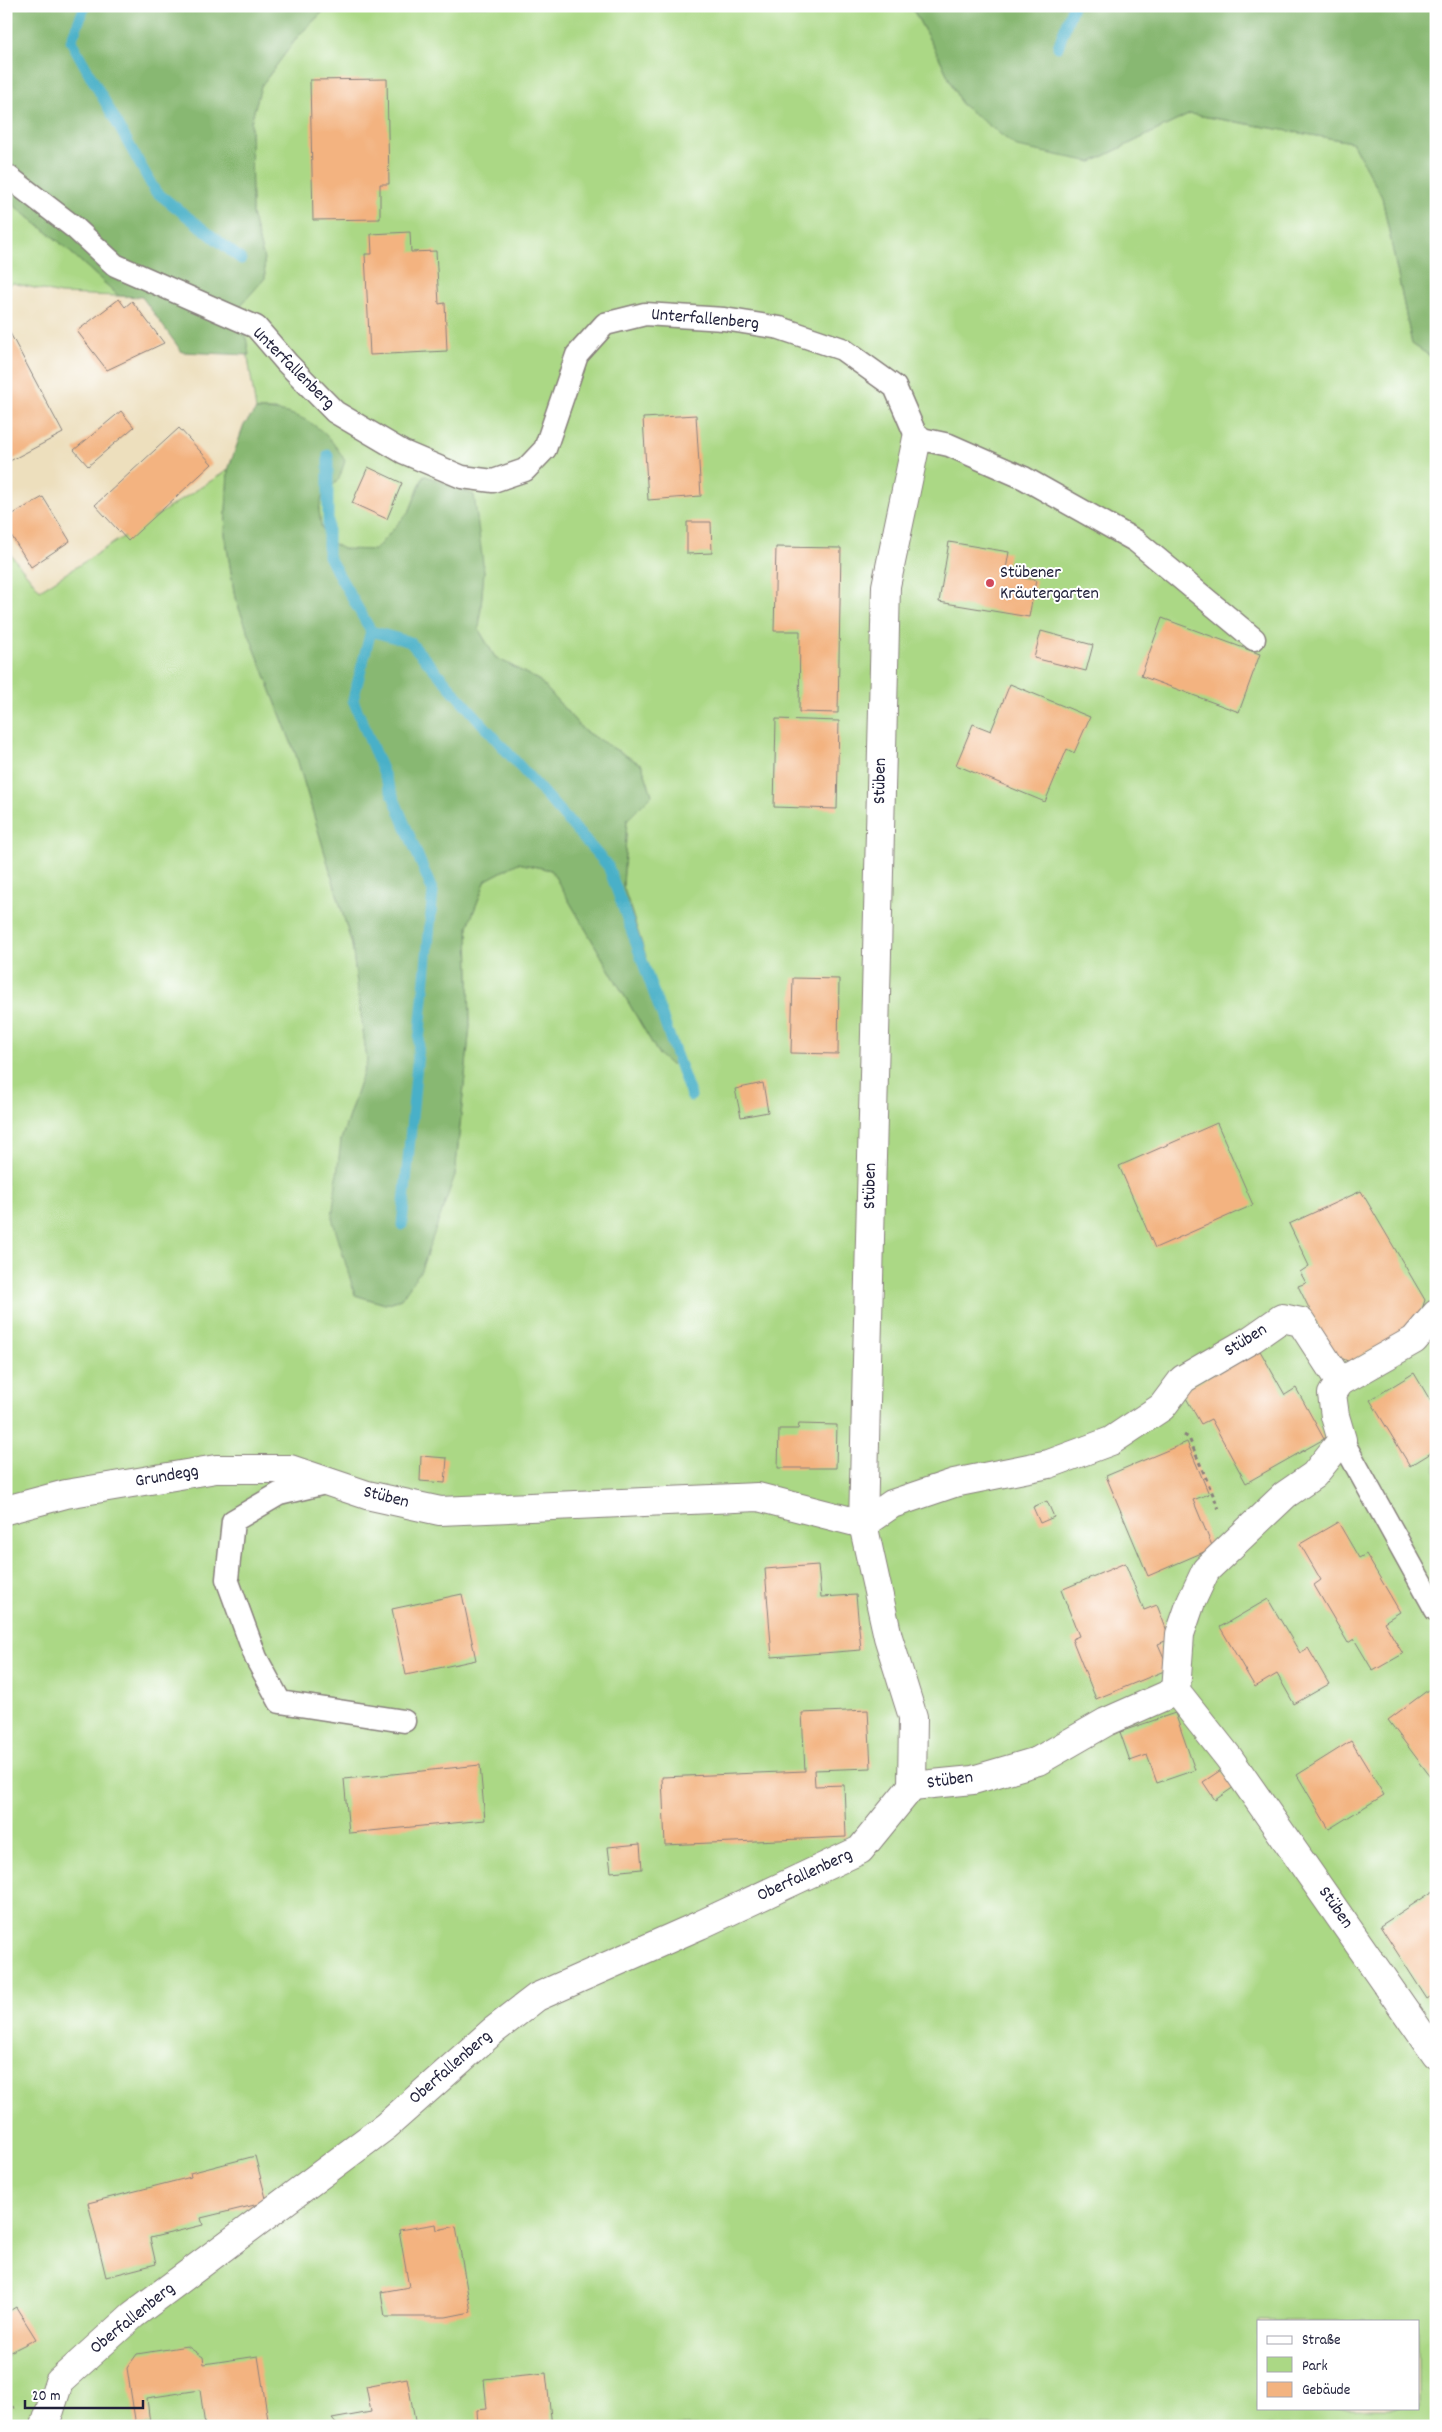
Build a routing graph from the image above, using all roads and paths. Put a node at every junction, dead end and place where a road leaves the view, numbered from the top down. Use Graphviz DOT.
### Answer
graph roads {
  1 [pos="6,174"];
  2 [pos="917,438"];
  3 [pos="1254,639"];
  4 [pos="1436,1314"];
  5 [pos="1340,1382"];
  6 [pos="1152,1414"];
  7 [pos="1342,1440"];
  8 [pos="329,1482"];
  9 [pos="6,1510"];
  10 [pos="864,1524"];
  11 [pos="1233,1542"];
  12 [pos="1436,1610"];
  13 [pos="1176,1691"];
  14 [pos="404,1721"];
  15 [pos="912,1786"];
  16 [pos="1436,2055"];
  17 [pos="44,2426"];
  1 -- 2 [label="lane, Unterfallenberg"];
  2 -- 3 [label="lane"];
  2 -- 10 [label="street, Stüben"];
  4 -- 5 [label="street"];
  5 -- 6 [label="street, Stüben"];
  5 -- 7 [label="street"];
  6 -- 10 [label="street, Stüben"];
  6 -- 11 [label="path"];
  7 -- 11 [label="street"];
  7 -- 12 [label="lane"];
  8 -- 9 [label="street, Grundegg"];
  8 -- 10 [label="street, Stüben"];
  8 -- 14 [label="lane"];
  10 -- 15 [label="street, Stüben"];
  11 -- 13 [label="street"];
  13 -- 15 [label="street, Stüben"];
  13 -- 16 [label="street, Stüben"];
  15 -- 17 [label="street, Oberfallenberg"];
}
